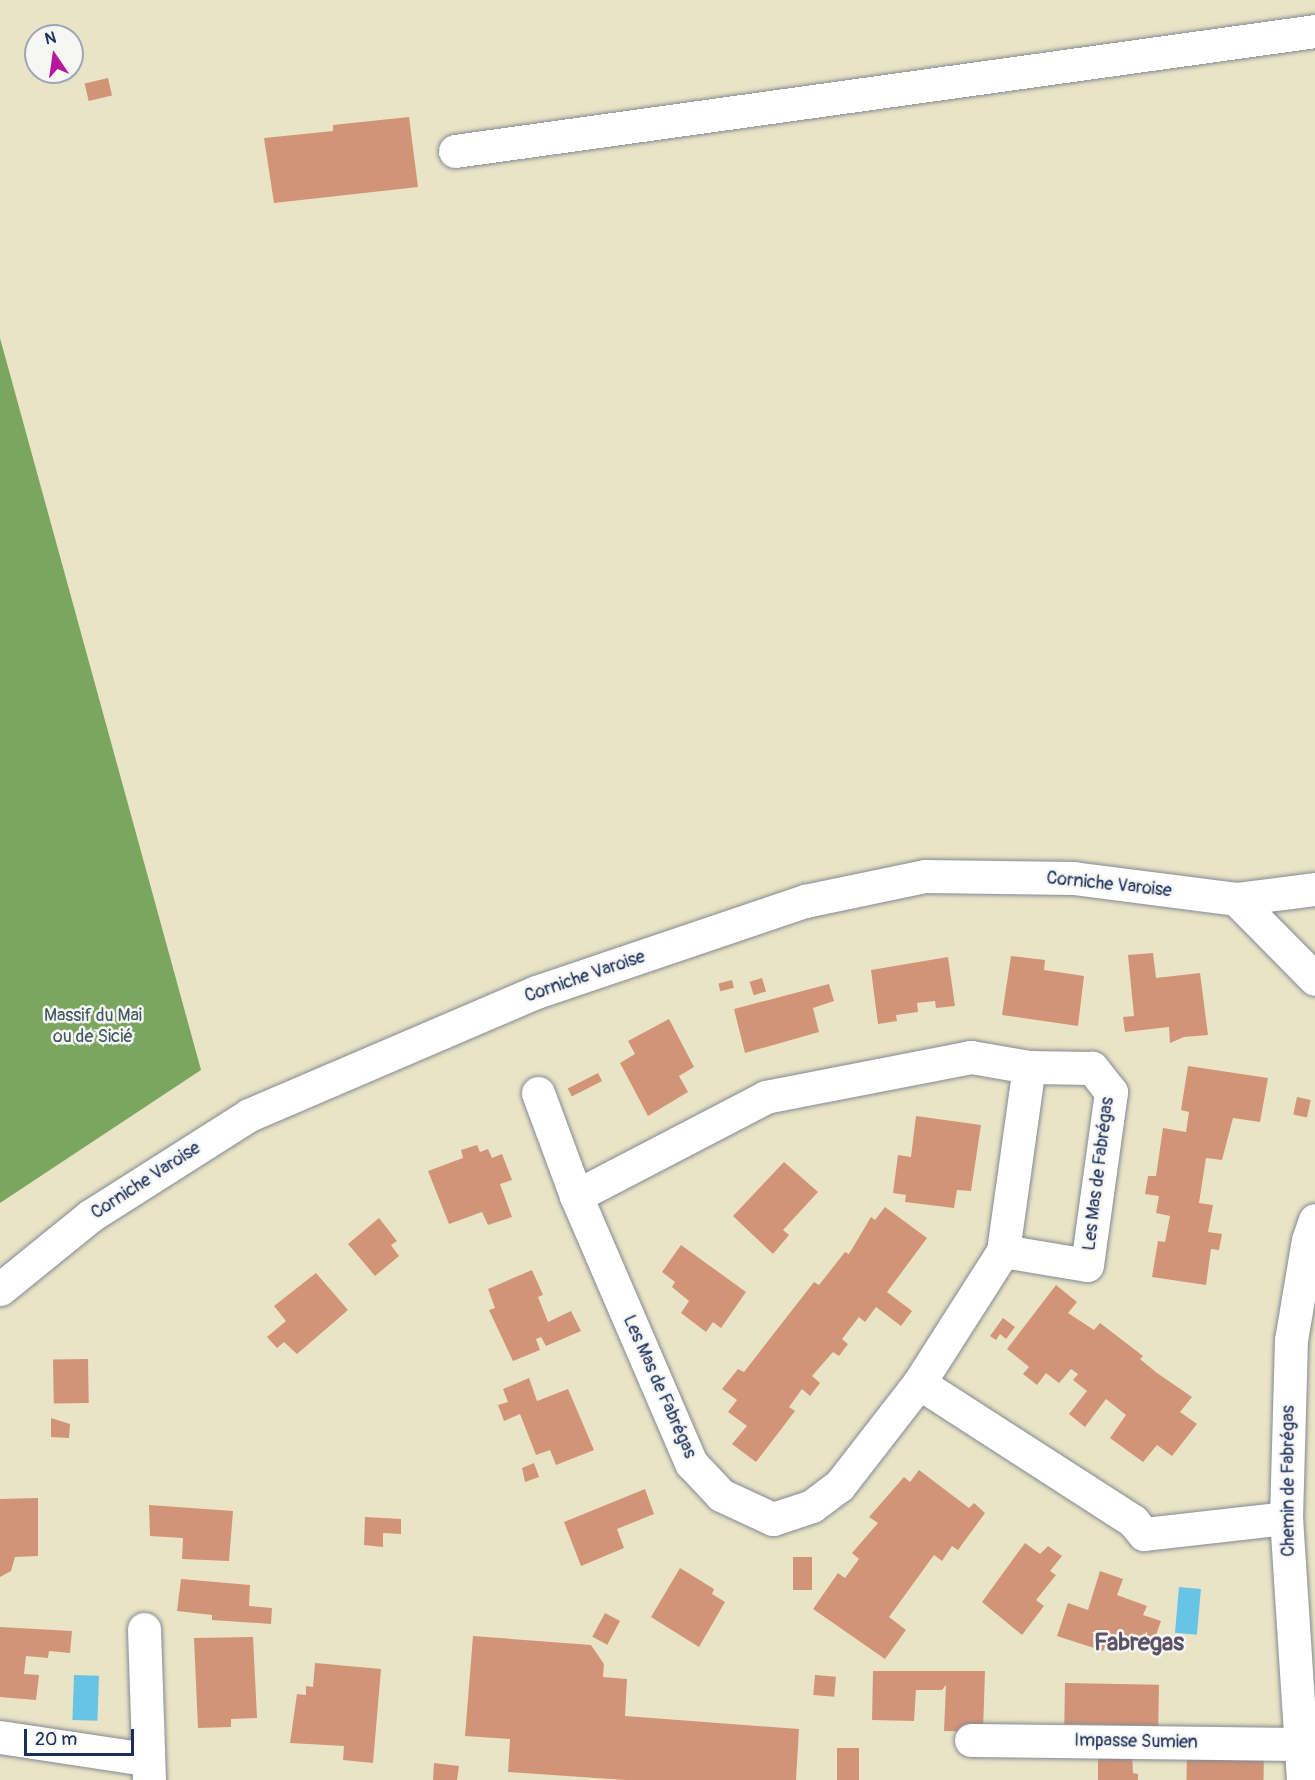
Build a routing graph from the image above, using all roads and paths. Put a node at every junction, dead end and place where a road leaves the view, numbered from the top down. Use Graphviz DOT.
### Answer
graph roads {
  1 [pos="1315,31"];
  2 [pos="455,150"];
  3 [pos="1315,889"];
  4 [pos="1236,899"];
  5 [pos="1315,979"];
  6 [pos="1029,1067"];
  7 [pos="538,1093"];
  8 [pos="576,1196"];
  9 [pos="1315,1220"];
  10 [pos="1003,1251"];
  11 [pos="0,1289"];
  12 [pos="919,1383"];
  13 [pos="1286,1518"];
  14 [pos="144,1629"];
  15 [pos="0,1737"];
  16 [pos="971,1740"];
  17 [pos="1301,1743"];
  18 [pos="147,1770"];
  19 [pos="1303,1780"];
  1 -- 2 [label="street"];
  3 -- 4 [label="street, Corniche Varoise"];
  4 -- 5 [label="street"];
  4 -- 11 [label="street, Corniche Varoise"];
  6 -- 8 [label="street, Les Mas de Fabrégas"];
  6 -- 10 [label="street, Les Mas de Fabrégas"];
  6 -- 10 [label="street, Les Mas de Fabrégas"];
  7 -- 8 [label="street, Les Mas de Fabrégas"];
  8 -- 12 [label="street, Les Mas de Fabrégas"];
  9 -- 13 [label="street, Chemin de Fabrégas"];
  10 -- 12 [label="street, Les Mas de Fabrégas"];
  12 -- 13 [label="street"];
  13 -- 17 [label="street, Chemin de Fabrégas"];
  14 -- 18 [label="street"];
  15 -- 18 [label="street"];
  16 -- 17 [label="street, Impasse Sumien"];
  17 -- 19 [label="street, Chemin de Fabrégas"];
}
